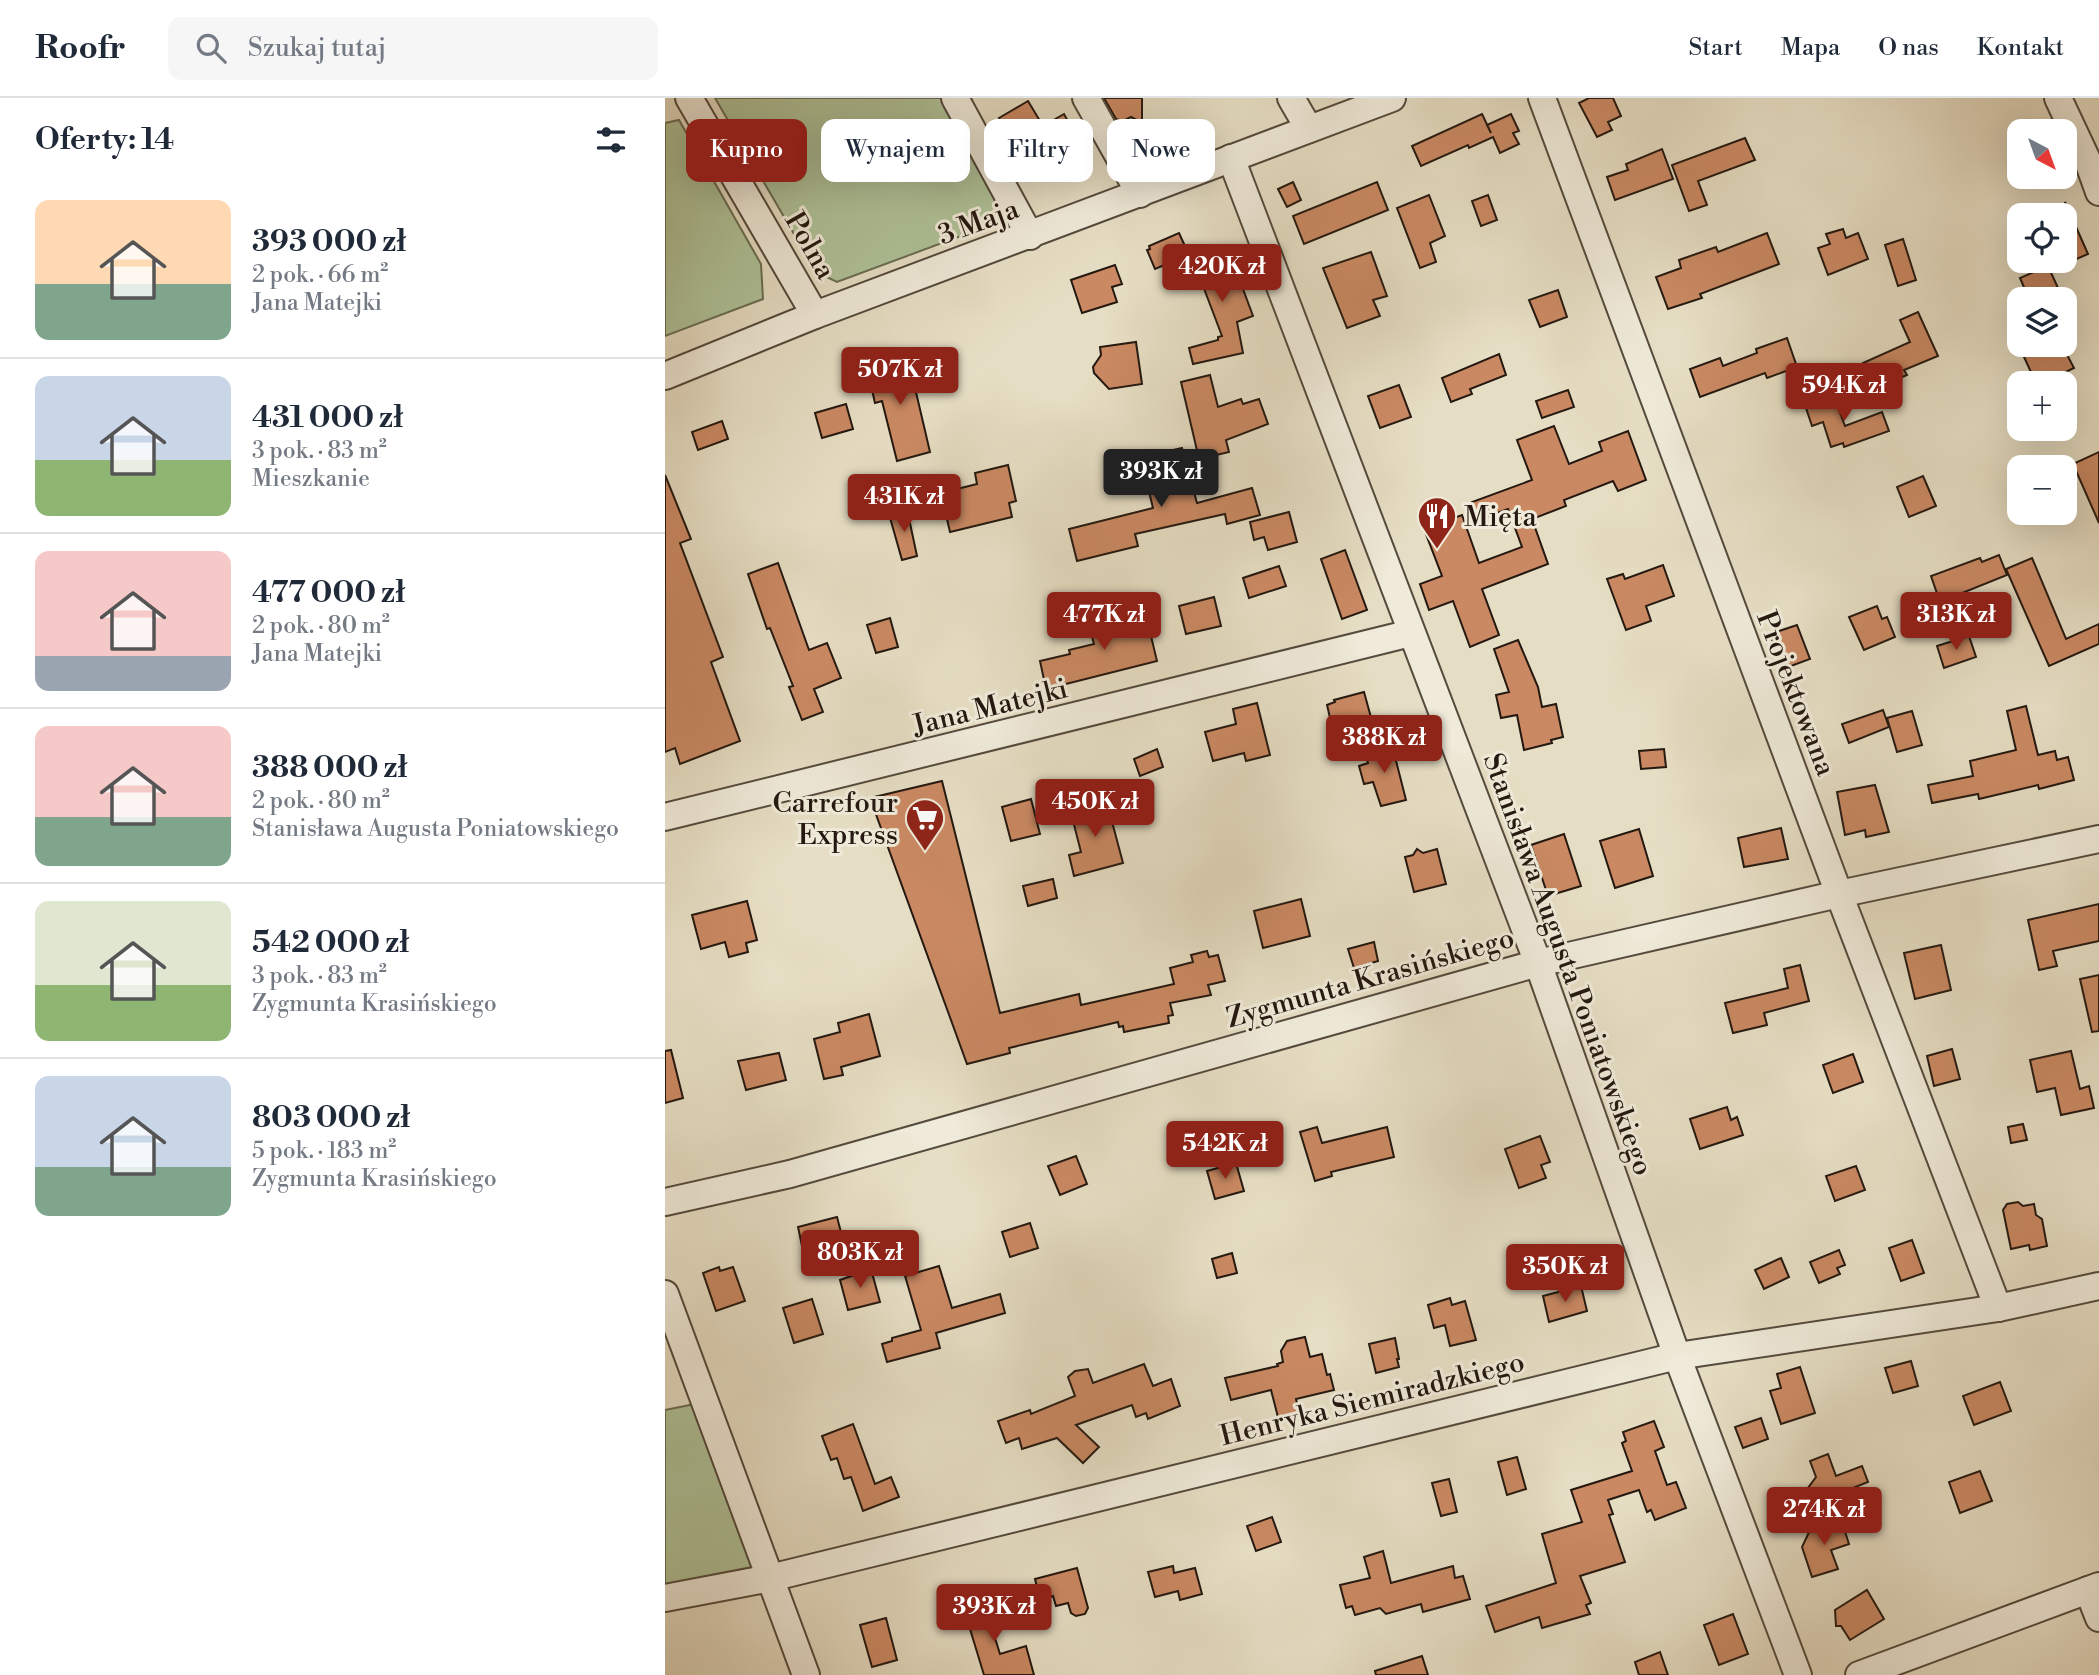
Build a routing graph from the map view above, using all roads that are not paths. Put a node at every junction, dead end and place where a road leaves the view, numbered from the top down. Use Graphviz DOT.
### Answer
graph roads {
  1 [pos="689,98"];
  2 [pos="955,98"];
  3 [pos="1086,98"];
  4 [pos="1291,98"];
  5 [pos="1392,98"];
  6 [pos="1542,98"];
  7 [pos="2058,98"];
  8 [pos="1309,129"];
  9 [pos="1231,159"];
  10 [pos="2094,163"];
  11 [pos="2099,192"];
  12 [pos="1140,194"];
  13 [pos="1030,236"];
  14 [pos="815,315"];
  15 [pos="665,376"];
  16 [pos="1411,633"];
  17 [pos="665,817"];
  18 [pos="2099,839"];
  19 [pos="1839,894"];
  20 [pos="1538,963"];
  21 [pos="665,1202"];
  22 [pos="2099,1286"];
  23 [pos="665,1294"];
  24 [pos="1998,1308"];
  25 [pos="1677,1356"];
  26 [pos="770,1578"];
  27 [pos="2094,1588"];
  28 [pos="665,1598"];
  29 [pos="2099,1618"];
  30 [pos="806,1675"];
  31 [pos="1798,1675"];
  32 [pos="1859,1675"];
  1 -- 14 [label="street, Polna"];
  2 -- 13 [label="street"];
  3 -- 12 [label="street"];
  4 -- 8 [label="street"];
  5 -- 8 [label="street, 3 Maja"];
  6 -- 19 [label="street, Projektowana"];
  7 -- 10 [label="street"];
  8 -- 9 [label="street, 3 Maja"];
  9 -- 12 [label="street, 3 Maja"];
  9 -- 16 [label="street, Stanisława Augusta Poniatowskiego"];
  10 -- 11 [label="street"];
  12 -- 13 [label="street, 3 Maja"];
  13 -- 14 [label="street, 3 Maja"];
  14 -- 15 [label="street, 3 Maja"];
  16 -- 17 [label="street, Jana Matejki"];
  16 -- 20 [label="street, Stanisława Augusta Poniatowskiego"];
  18 -- 19 [label="street, Zygmunta Krasińskiego"];
  19 -- 20 [label="street, Zygmunta Krasińskiego"];
  19 -- 24 [label="street, Projektowana"];
  20 -- 21 [label="street, Zygmunta Krasińskiego"];
  20 -- 25 [label="street, Stanisława Augusta Poniatowskiego"];
  22 -- 24 [label="street, Henryka Siemiradzkiego"];
  23 -- 26 [label="street"];
  24 -- 25 [label="street, Henryka Siemiradzkiego"];
  25 -- 26 [label="street, Henryka Siemiradzkiego"];
  25 -- 31 [label="street, Stanisława Augusta Poniatowskiego"];
  26 -- 28 [label="street, Henryka Siemiradzkiego"];
  26 -- 30 [label="street"];
  27 -- 29 [label="street"];
  27 -- 32 [label="street"];
}
